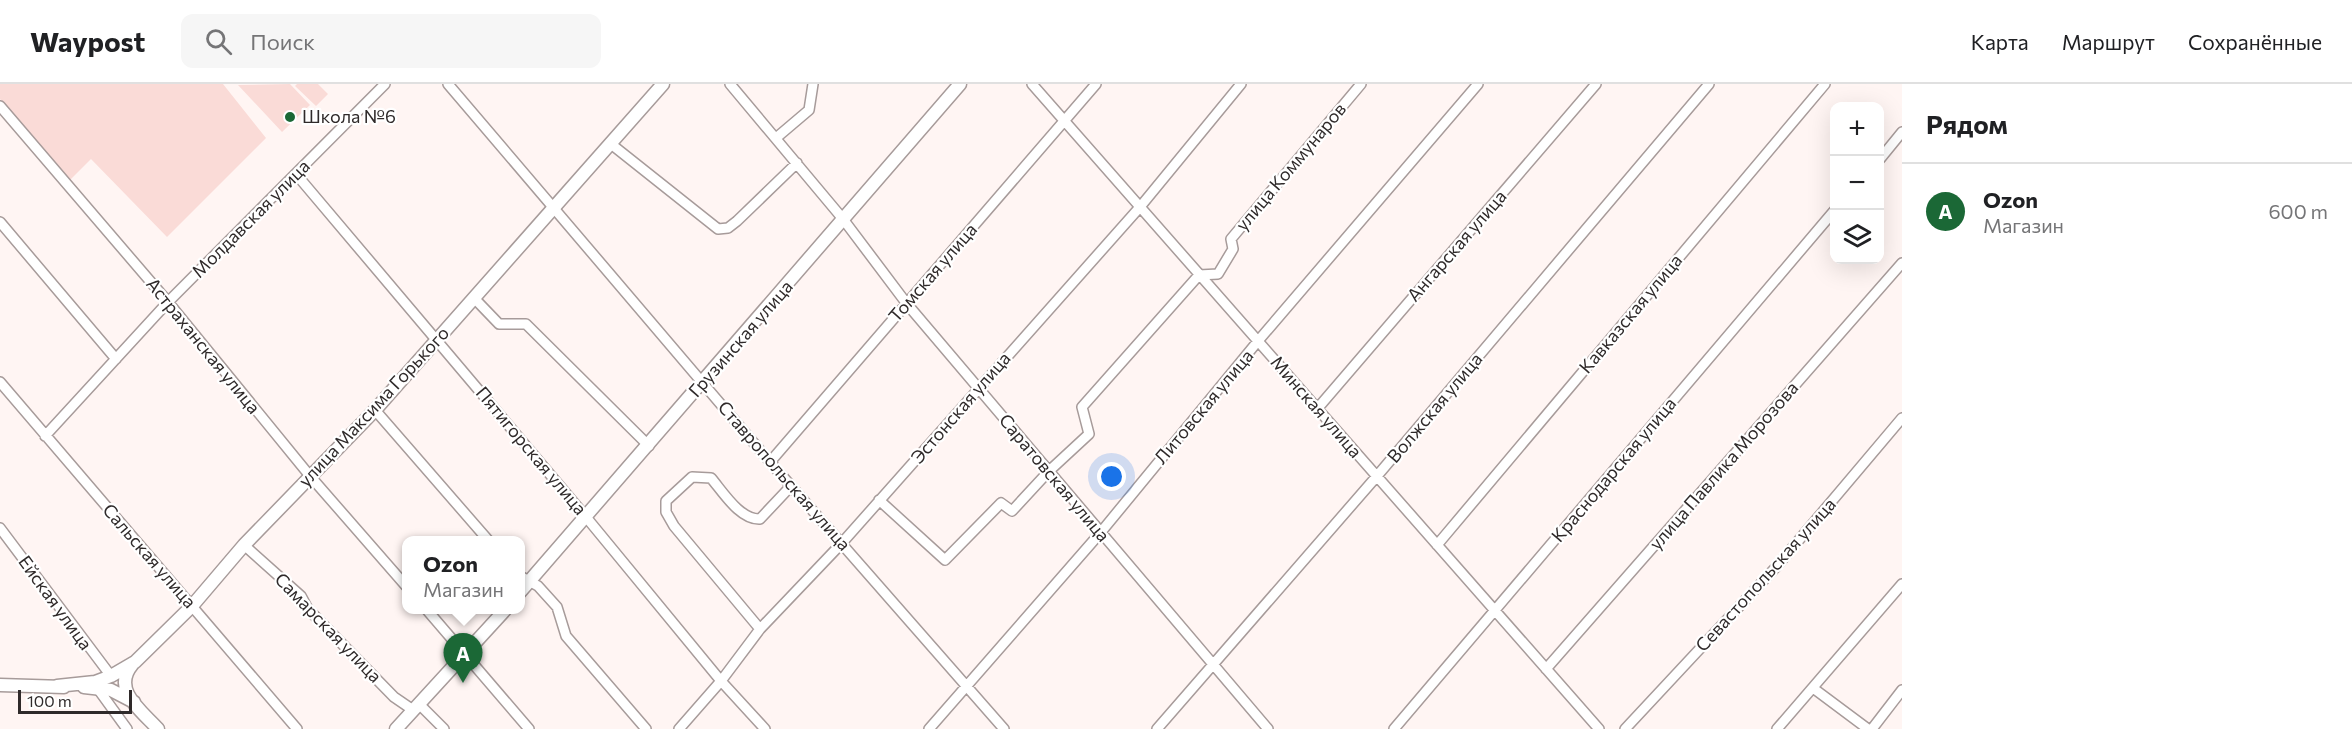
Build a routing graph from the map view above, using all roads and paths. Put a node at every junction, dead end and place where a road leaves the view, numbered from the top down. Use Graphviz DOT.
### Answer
graph roads {
  1 [pos="385,84"];
  2 [pos="448,84"];
  3 [pos="663,84"];
  4 [pos="730,84"];
  5 [pos="813,84"];
  6 [pos="960,84"];
  7 [pos="1032,84"];
  8 [pos="1096,84"];
  9 [pos="1241,84"];
  10 [pos="1361,84"];
  11 [pos="1478,84"];
  12 [pos="1596,84"];
  13 [pos="1709,84"];
  14 [pos="1825,84"];
  15 [pos="0,106"];
  16 [pos="1064,121"];
  17 [pos="1902,132"];
  18 [pos="776,138"];
  19 [pos="611,144"];
  20 [pos="1882,156"];
  21 [pos="797,163"];
  22 [pos="296,174"];
  23 [pos="1140,207"];
  24 [pos="554,208"];
  25 [pos="1830,217"];
  26 [pos="843,219"];
  27 [pos="0,222"];
  28 [pos="1902,263"];
  29 [pos="1199,275"];
  30 [pos="474,298"];
  31 [pos="168,302"];
  32 [pos="907,304"];
  33 [pos="436,340"];
  34 [pos="1258,341"];
  35 [pos="116,360"];
  36 [pos="0,382"];
  37 [pos="703,382"];
  38 [pos="978,388"];
  39 [pos="1317,409"];
  40 [pos="375,410"];
  41 [pos="1902,418"];
  42 [pos="45,436"];
  43 [pos="649,446"];
  44 [pos="770,462"];
  45 [pos="1049,471"];
  46 [pos="310,476"];
  47 [pos="1377,476"];
  48 [pos="791,486"];
  49 [pos="879,500"];
  50 [pos="586,517"];
  51 [pos="0,528"];
  52 [pos="1101,532"];
  53 [pos="485,536"];
  54 [pos="842,543"];
  55 [pos="244,545"];
  56 [pos="1437,545"];
  57 [pos="525,579"];
  58 [pos="402,581"];
  59 [pos="1902,584"];
  60 [pos="192,606"];
  61 [pos="1495,611"];
  62 [pos="431,614"];
  63 [pos="501,614"];
  64 [pos="760,629"];
  65 [pos="465,654"];
  66 [pos="135,662"];
  67 [pos="1214,665"];
  68 [pos="1546,669"];
  69 [pos="111,676"];
  70 [pos="721,681"];
  71 [pos="0,685"];
  72 [pos="57,686"];
  73 [pos="967,686"];
  74 [pos="1813,688"];
  75 [pos="98,689"];
  76 [pos="1902,690"];
  77 [pos="134,702"];
  78 [pos="416,707"];
  79 [pos="127,729"];
  80 [pos="158,729"];
  81 [pos="297,729"];
  82 [pos="396,729"];
  83 [pos="444,729"];
  84 [pos="529,729"];
  85 [pos="646,729"];
  86 [pos="679,729"];
  87 [pos="765,729"];
  88 [pos="929,729"];
  89 [pos="1004,729"];
  90 [pos="1157,729"];
  91 [pos="1268,729"];
  92 [pos="1394,729"];
  93 [pos="1599,729"];
  94 [pos="1625,729"];
  95 [pos="1778,729"];
  96 [pos="1870,729"];
  1 -- 22 [label="street, Молдавская улица"];
  2 -- 24 [label="street, Ставропольская улица"];
  3 -- 19 [label="main road, улица Максима Горького"];
  4 -- 18 [label="street, Саратовская улица"];
  5 -- 18 [label="street"];
  6 -- 26 [label="main road, Грузинская улица"];
  7 -- 16 [label="street, Минская улица"];
  8 -- 16 [label="street, Томская улица"];
  9 -- 23 [label="street, Эстонская улица"];
  10 -- 29 [label="street, улица Коммунаров"];
  11 -- 34 [label="street, Литовская улица"];
  12 -- 39 [label="street, Ангарская улица"];
  13 -- 47 [label="street, Волжская улица"];
  14 -- 56 [label="street, Кавказская улица"];
  15 -- 31 [label="street, Астраханская улица"];
  16 -- 23 [label="street, Минская улица"];
  16 -- 32 [label="street, Томская улица"];
  17 -- 20 [label="street"];
  18 -- 21 [label="street, Саратовская улица"];
  19 -- 21 [label="street"];
  19 -- 24 [label="main road, улица Максима Горького"];
  21 -- 26 [label="street, Саратовская улица"];
  22 -- 31 [label="street, Молдавская улица"];
  22 -- 33 [label="street, Пятигорская улица"];
  23 -- 29 [label="street, Минская улица"];
  23 -- 38 [label="street, Эстонская улица"];
  24 -- 30 [label="main road, улица Максима Горького"];
  24 -- 37 [label="street, Ставропольская улица"];
  25 -- 61 [label="street, Краснодарская улица"];
  26 -- 32 [label="street, Саратовская улица"];
  26 -- 37 [label="main road, Грузинская улица"];
  27 -- 35 [label="street"];
  28 -- 68 [label="street, улица Павлика Морозова"];
  29 -- 34 [label="street, Минская улица"];
  29 -- 45 [label="street, улица Коммунаров"];
  30 -- 33 [label="main road, улица Максима Горького"];
  30 -- 43 [label="street"];
  31 -- 35 [label="street, Молдавская улица"];
  31 -- 46 [label="street, Астраханская улица"];
  32 -- 38 [label="street, Саратовская улица"];
  32 -- 44 [label="street, Томская улица"];
  33 -- 40 [label="main road, улица Максима Горького"];
  33 -- 50 [label="street, Пятигорская улица"];
  34 -- 39 [label="street, Минская улица"];
  34 -- 52 [label="street, Литовская улица"];
  35 -- 42 [label="street, Молдавская улица"];
  36 -- 42 [label="street, Сальская улица"];
  37 -- 43 [label="main road, Грузинская улица"];
  37 -- 44 [label="street, Ставропольская улица"];
  38 -- 45 [label="street, Саратовская улица"];
  38 -- 49 [label="street, Эстонская улица"];
  39 -- 47 [label="street, Минская улица"];
  40 -- 46 [label="main road, улица Максима Горького"];
  40 -- 53 [label="street"];
  41 -- 94 [label="street, Севастопольская улица"];
  42 -- 60 [label="street, Сальская улица"];
  43 -- 50 [label="main road, Грузинская улица"];
  44 -- 48 [label="street, Ставропольская улица"];
  45 -- 49 [label="street, улица Коммунаров"];
  45 -- 52 [label="street, Саратовская улица"];
  46 -- 55 [label="main road, улица Максима Горького"];
  46 -- 58 [label="street, Астраханская улица"];
  47 -- 56 [label="street, Минская улица"];
  47 -- 67 [label="street, Волжская улица"];
  48 -- 54 [label="street, Ставропольская улица"];
  48 -- 64 [label="street"];
  49 -- 54 [label="street, Эстонская улица"];
  50 -- 57 [label="main road, Грузинская улица"];
  50 -- 70 [label="street, Пятигорская улица"];
  51 -- 69 [label="street, Ейская улица"];
  52 -- 67 [label="street, Саратовская улица"];
  52 -- 73 [label="street, Литовская улица"];
  54 -- 64 [label="street, Эстонская улица"];
  54 -- 73 [label="street, Ставропольская улица"];
  55 -- 60 [label="main road, улица Максима Горького"];
  55 -- 78 [label="street, Самарская улица"];
  56 -- 61 [label="street, Минская улица"];
  57 -- 85 [label="street"];
  59 -- 74 [label="street"];
  60 -- 66 [label="main road, улица Максима Горького"];
  60 -- 81 [label="street, Сальская улица"];
  61 -- 68 [label="street, Минская улица"];
  61 -- 92 [label="street, Краснодарская улица"];
  62 -- 65 [label="street"];
  63 -- 65 [label="main road"];
  64 -- 70 [label="street, Эстонская улица"];
  65 -- 78 [label="main road"];
  65 -- 84 [label="street"];
  66 -- 69 [label="main road, улица Максима Горького"];
  66 -- 77 [label="main road"];
  67 -- 90 [label="street, Волжская улица"];
  67 -- 91 [label="street, Саратовская улица"];
  68 -- 93 [label="street, Минская улица"];
  69 -- 72 [label="main road, улица Максима Горького"];
  70 -- 86 [label="street, Эстонская улица"];
  70 -- 87 [label="street, Пятигорская улица"];
  71 -- 72 [label="main road"];
  72 -- 75 [label="main road"];
  73 -- 88 [label="street, Литовская улица"];
  73 -- 89 [label="street, Ставропольская улица"];
  74 -- 95 [label="street"];
  74 -- 96 [label="street"];
  75 -- 77 [label="main road"];
  75 -- 79 [label="street"];
  76 -- 96 [label="street"];
  77 -- 80 [label="main road"];
  78 -- 82 [label="main road"];
  78 -- 83 [label="street, Самарская улица"];
}
